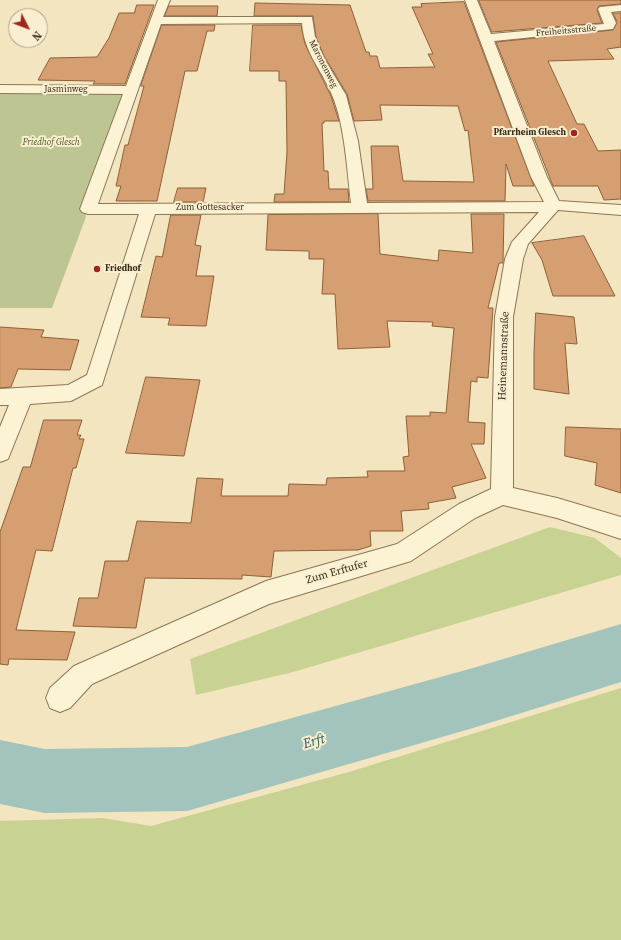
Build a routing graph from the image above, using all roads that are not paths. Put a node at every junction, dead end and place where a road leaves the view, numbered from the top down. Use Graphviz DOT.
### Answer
graph roads {
  1 [pos="164,0"];
  2 [pos="471,0"];
  3 [pos="621,8"];
  4 [pos="158,21"];
  5 [pos="487,38"];
  6 [pos="0,89"];
  7 [pos="132,90"];
  8 [pos="552,206"];
  9 [pos="150,208"];
  10 [pos="360,208"];
  11 [pos="621,210"];
  12 [pos="0,397"];
  13 [pos="22,397"];
  14 [pos="0,453"];
  15 [pos="502,495"];
  16 [pos="621,528"];
  17 [pos="60,698"];
  1 -- 4 [label="street, Zum Gottesacker"];
  2 -- 5 [label="street"];
  3 -- 5 [label="street, Freiheitsstraße"];
  4 -- 7 [label="street, Zum Gottesacker"];
  4 -- 10 [label="street, Maronenweg"];
  5 -- 8 [label="street"];
  6 -- 7 [label="street, Jasminweg"];
  7 -- 9 [label="street, Zum Gottesacker"];
  8 -- 10 [label="street, Zum Gottesacker"];
  8 -- 11 [label="street, Zum Gottesacker"];
  8 -- 15 [label="street, Heinemannstraße"];
  9 -- 10 [label="street, Zum Gottesacker"];
  9 -- 13 [label="street"];
  12 -- 13 [label="street"];
  13 -- 14 [label="street"];
  15 -- 16 [label="street"];
  15 -- 17 [label="street, Zum Erftufer"];
}
